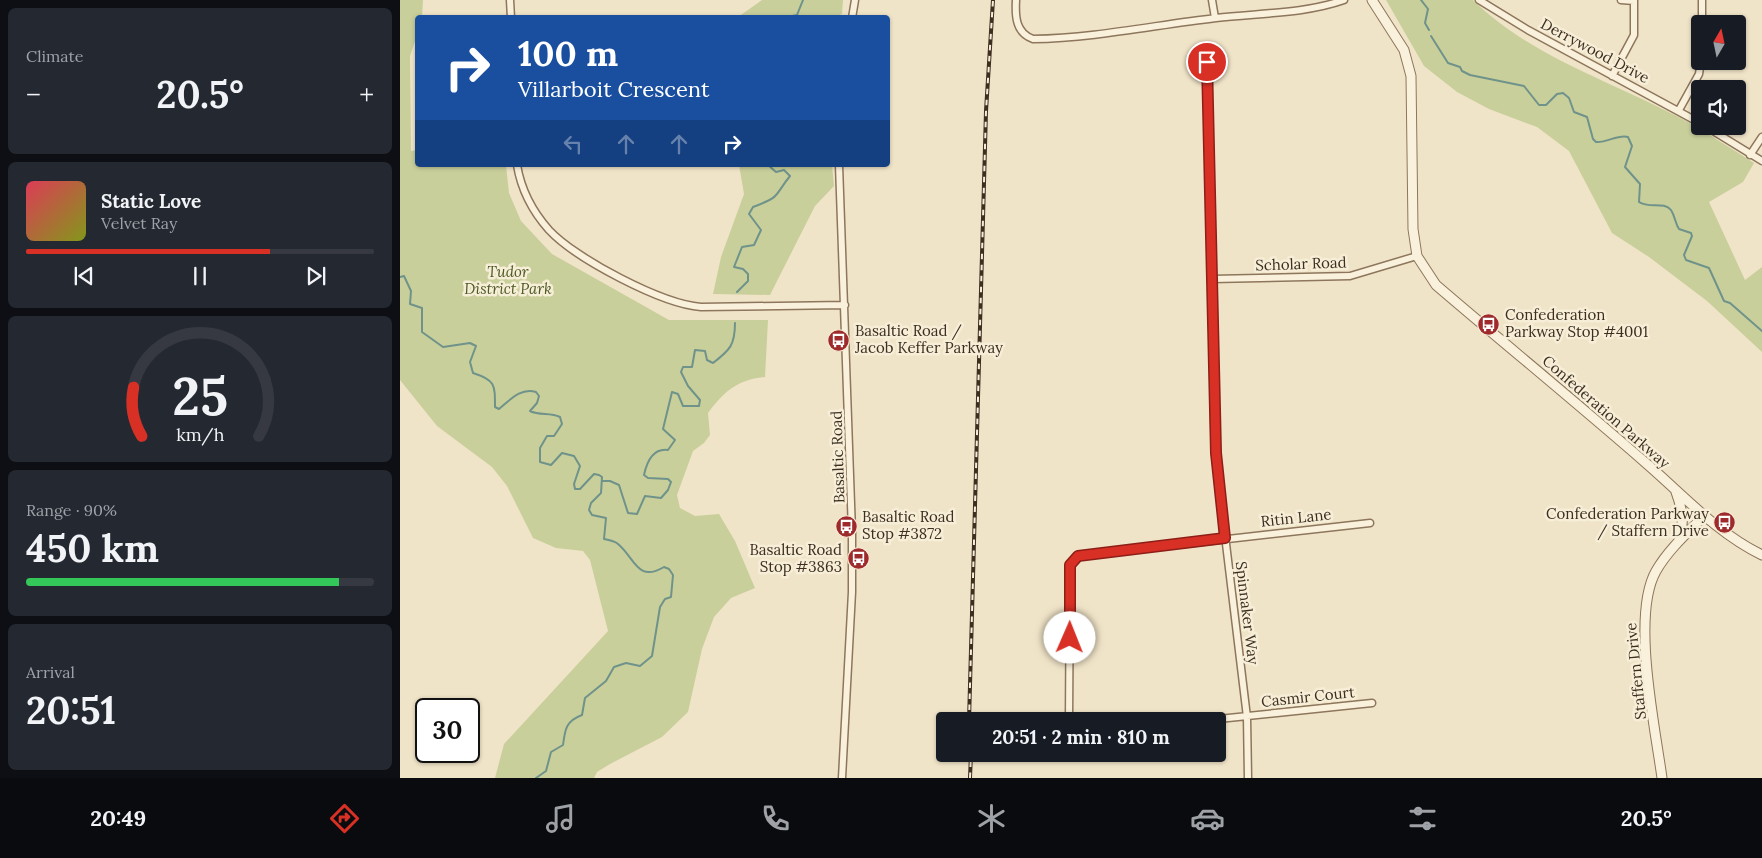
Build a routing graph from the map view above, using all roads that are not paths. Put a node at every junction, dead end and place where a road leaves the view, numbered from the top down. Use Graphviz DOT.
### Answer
graph roads {
  1 [pos="510,0"];
  2 [pos="855,0"];
  3 [pos="1016,0"];
  4 [pos="1212,0"];
  5 [pos="1344,0"];
  6 [pos="1372,0"];
  7 [pos="1479,0"];
  8 [pos="1621,0"];
  9 [pos="1634,0"];
  10 [pos="1702,0"];
  11 [pos="511,15"];
  12 [pos="852,15"];
  13 [pos="1702,15"];
  14 [pos="1215,18"];
  15 [pos="1207,62"];
  16 [pos="1700,70"];
  17 [pos="1612,76"];
  18 [pos="1679,110"];
  19 [pos="1691,117"];
  20 [pos="1719,135"];
  21 [pos="1762,137"];
  22 [pos="1750,155"];
  23 [pos="1762,161"];
  24 [pos="518,167"];
  25 [pos="839,167"];
  26 [pos="1417,256"];
  27 [pos="1212,278"];
  28 [pos="845,305"];
  29 [pos="1676,492"];
  30 [pos="1704,516"];
  31 [pos="1370,523"];
  32 [pos="1225,538"];
  33 [pos="1679,541"];
  34 [pos="1762,555"];
  35 [pos="1372,703"];
  36 [pos="1069,712"];
  37 [pos="1247,717"];
  38 [pos="1226,719"];
  39 [pos="842,778"];
  40 [pos="1248,778"];
  41 [pos="1662,778"];
  1 -- 11 [label="street"];
  2 -- 12 [label="street"];
  3 -- 14 [label="street"];
  4 -- 14 [label="street"];
  5 -- 14 [label="street"];
  6 -- 26 [label="street, Confederation Parkway"];
  7 -- 17 [label="street, Derrywood Drive"];
  8 -- 9 [label="street"];
  9 -- 17 [label="street"];
  10 -- 13 [label="street"];
  15 -- 27 [label="street, Spinnaker Way"];
  16 -- 18 [label="street"];
  17 -- 18 [label="street, Derrywood Drive"];
  18 -- 19 [label="street, Derrywood Drive"];
  20 -- 22 [label="street"];
  21 -- 22 [label="street"];
  22 -- 23 [label="street"];
  24 -- 28 [label="street"];
  25 -- 28 [label="street, Basaltic Road"];
  26 -- 27 [label="street, Scholar Road"];
  26 -- 29 [label="street, Confederation Parkway"];
  27 -- 32 [label="street, Spinnaker Way"];
  28 -- 39 [label="street, Basaltic Road"];
  29 -- 30 [label="street, Confederation Parkway"];
  29 -- 33 [label="street, Staffern Drive"];
  30 -- 33 [label="street, Staffern Drive"];
  30 -- 34 [label="street, Confederation Parkway"];
  31 -- 32 [label="street, Ritin Lane"];
  32 -- 36 [label="street, Ritin Lane"];
  32 -- 37 [label="street, Spinnaker Way"];
  33 -- 41 [label="street, Staffern Drive"];
  35 -- 37 [label="street, Casmir Court"];
  37 -- 38 [label="street, Casmir Court"];
  37 -- 40 [label="street, Spinnaker Way"];
}
